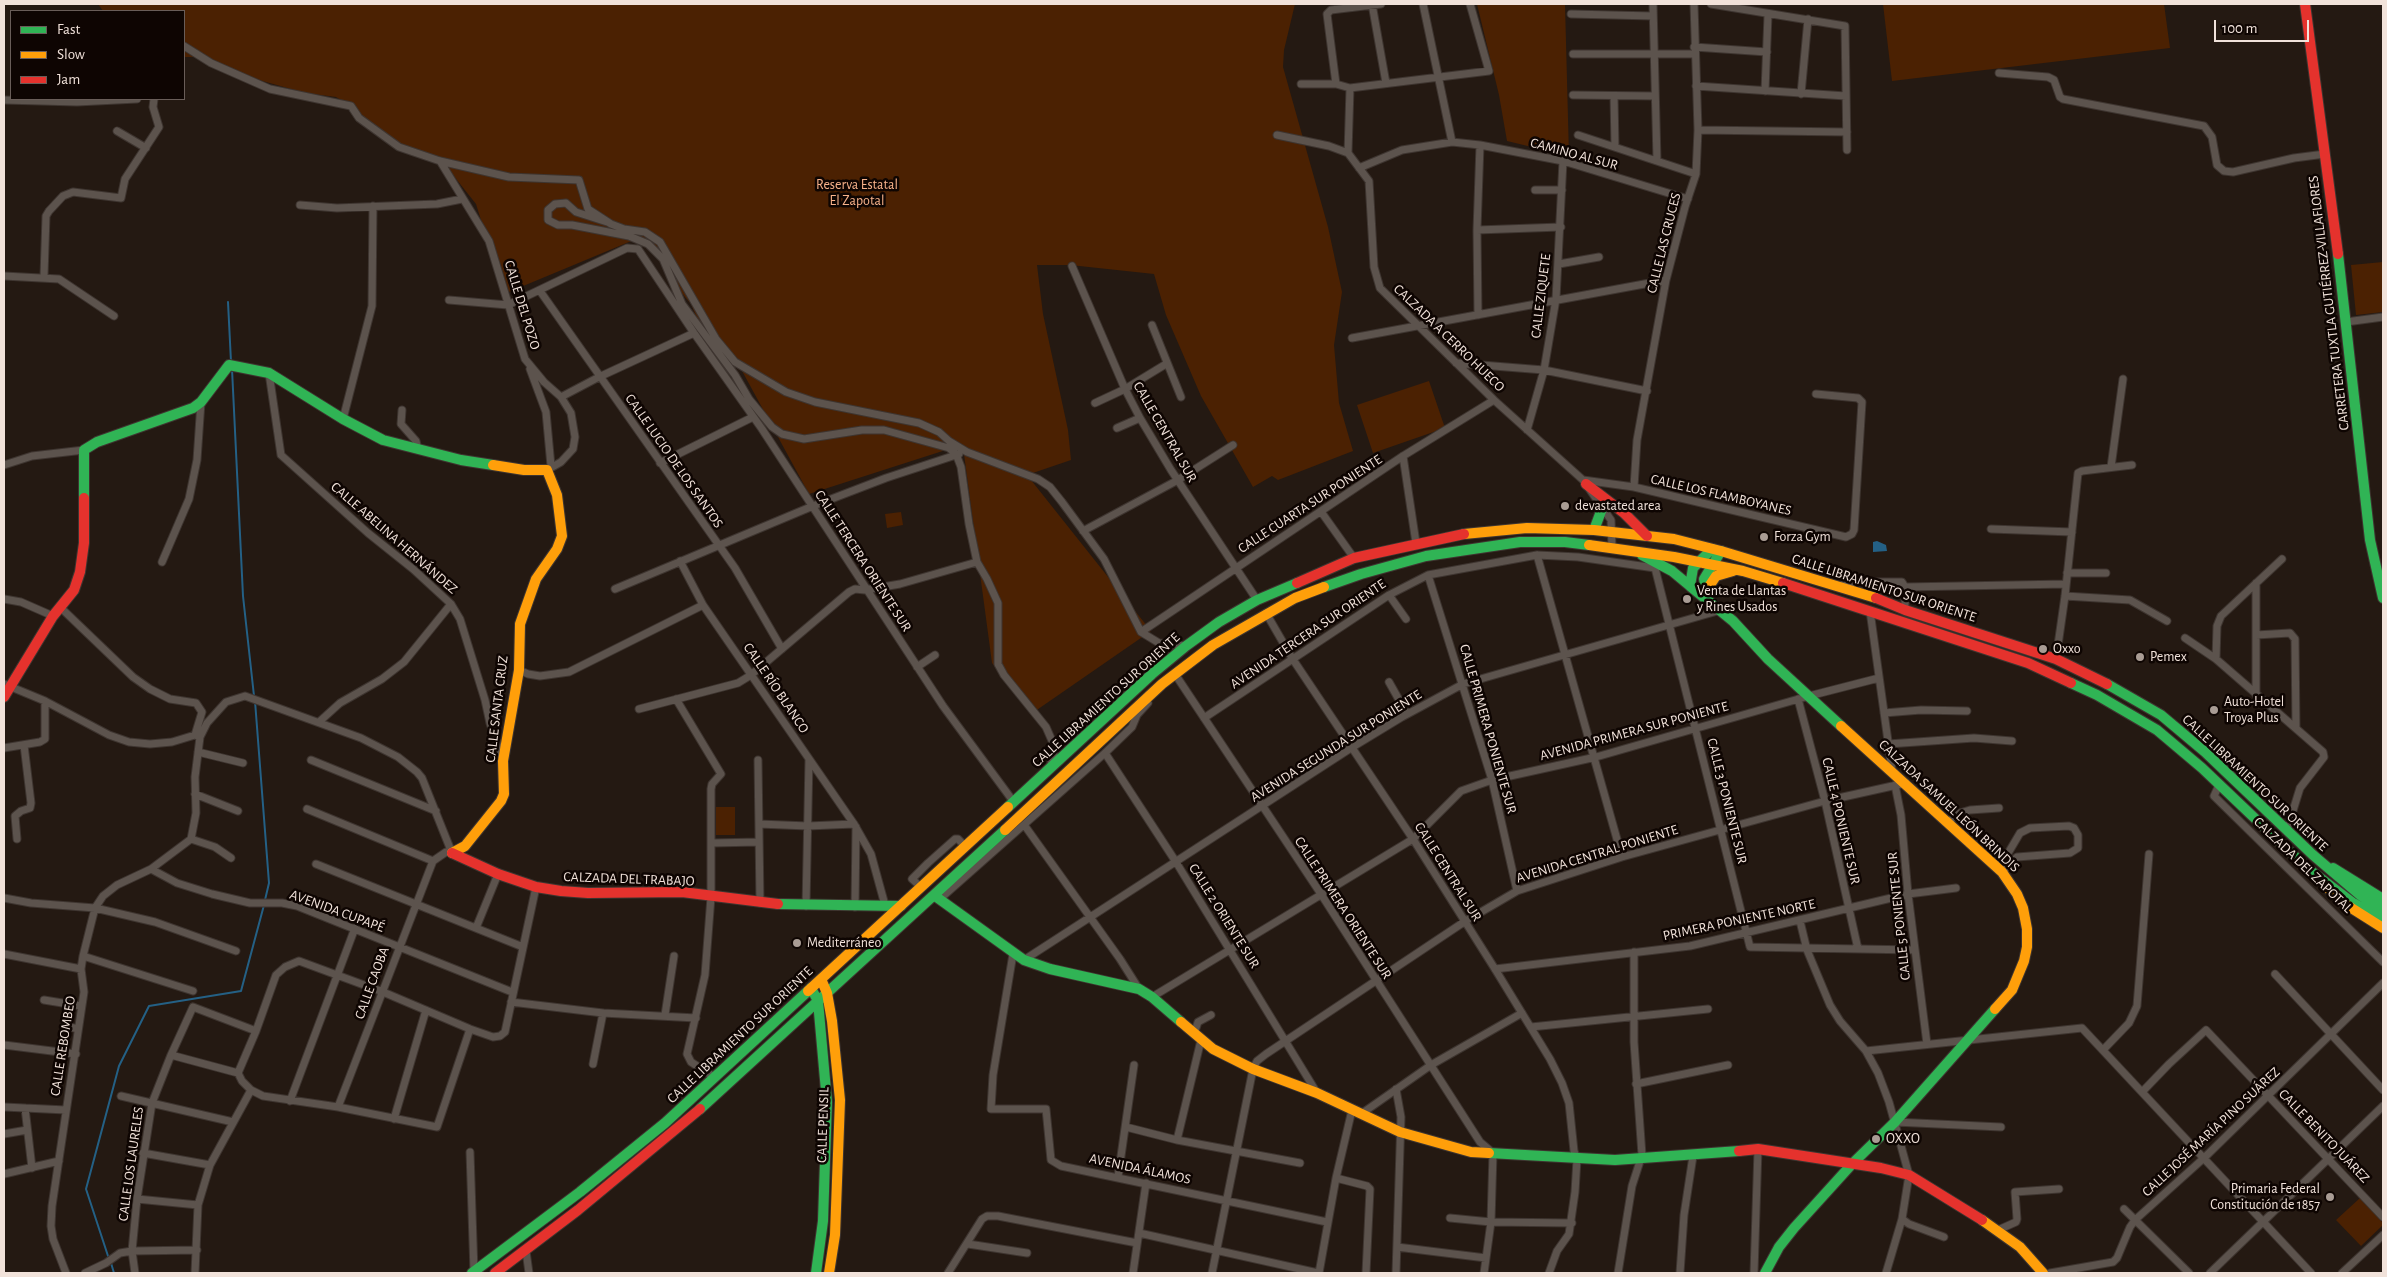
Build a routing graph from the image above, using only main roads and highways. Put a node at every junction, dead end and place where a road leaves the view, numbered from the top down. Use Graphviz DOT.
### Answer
graph roads {
  1 [pos="2306,4"];
  2 [pos="1584,482"];
  3 [pos="1603,506"];
  4 [pos="1594,530"];
  5 [pos="1647,536"];
  6 [pos="1628,549"];
  7 [pos="1717,550"];
  8 [pos="1698,562"];
  9 [pos="1711,565"];
  10 [pos="1743,571"];
  11 [pos="1690,586"];
  12 [pos="1706,595"];
  13 [pos="2383,598"];
  14 [pos="7,685"];
  15 [pos="4,696"];
  16 [pos="452,853"];
  17 [pos="2313,855"];
  18 [pos="2307,868"];
  19 [pos="938,898"];
  20 [pos="2383,899"];
  21 [pos="901,906"];
  22 [pos="2383,909"];
  23 [pos="2383,919"];
  24 [pos="2383,928"];
  25 [pos="821,979"];
  26 [pos="811,988"];
  27 [pos="827,993"];
  28 [pos="818,1001"];
  29 [pos="1852,1164"];
  30 [pos="473,1272"];
  31 [pos="495,1273"];
  32 [pos="816,1273"];
  33 [pos="829,1273"];
  34 [pos="1765,1273"];
  35 [pos="2043,1273"];
  1 -- 13 [label="main road, CARRETERA TUXTLA GUTIÉRREZ-VILLAFLORES"];
  2 -- 5 [label="main road"];
  3 -- 4 [label="main road"];
  4 -- 5 [label="main road, CALLE LIBRAMIENTO SUR ORIENTE"];
  4 -- 21 [label="main road, CALLE LIBRAMIENTO SUR ORIENTE"];
  5 -- 7 [label="main road, CALLE LIBRAMIENTO SUR ORIENTE"];
  6 -- 8 [label="main road, CALLE LIBRAMIENTO SUR ORIENTE"];
  6 -- 11 [label="main road, CALZADA SAMUEL LEÓN BRINDIS"];
  6 -- 19 [label="main road, CALLE LIBRAMIENTO SUR ORIENTE"];
  7 -- 8 [label="main road"];
  7 -- 9 [label="main road"];
  7 -- 17 [label="main road, CALLE LIBRAMIENTO SUR ORIENTE"];
  8 -- 9 [label="main road, CALLE LIBRAMIENTO SUR ORIENTE"];
  8 -- 11 [label="main road"];
  9 -- 10 [label="main road, CALLE LIBRAMIENTO SUR ORIENTE"];
  9 -- 12 [label="main road"];
  10 -- 12 [label="main road"];
  10 -- 18 [label="main road, CALLE LIBRAMIENTO SUR ORIENTE"];
  11 -- 12 [label="main road, CALZADA SAMUEL LEÓN BRINDIS"];
  12 -- 29 [label="main road, CALZADA SAMUEL LEÓN BRINDIS"];
  14 -- 15 [label="main road"];
  14 -- 16 [label="main road, CALLE SANTA CRUZ"];
  16 -- 21 [label="main road, CALZADA DEL TRABAJO"];
  17 -- 20 [label="main road"];
  17 -- 22 [label="main road, CALLE LIBRAMIENTO SUR ORIENTE"];
  18 -- 23 [label="main road, CALLE LIBRAMIENTO SUR ORIENTE"];
  18 -- 24 [label="main road"];
  19 -- 27 [label="main road, CALLE LIBRAMIENTO SUR ORIENTE"];
  19 -- 29 [label="main road"];
  21 -- 25 [label="main road, CALLE LIBRAMIENTO SUR ORIENTE"];
  25 -- 26 [label="main road, CALLE LIBRAMIENTO SUR ORIENTE"];
  25 -- 27 [label="main road, CALLE PENSIL"];
  26 -- 28 [label="main road, CALLE PENSIL"];
  26 -- 30 [label="main road, CALLE LIBRAMIENTO SUR ORIENTE"];
  27 -- 28 [label="main road, CALLE LIBRAMIENTO SUR ORIENTE"];
  27 -- 33 [label="main road, CALLE PENSIL"];
  28 -- 31 [label="main road, CALLE LIBRAMIENTO SUR ORIENTE"];
  28 -- 32 [label="main road, CALLE PENSIL"];
  29 -- 34 [label="main road, CALZADA SAMUEL LEÓN BRINDIS"];
  29 -- 35 [label="main road"];
}
